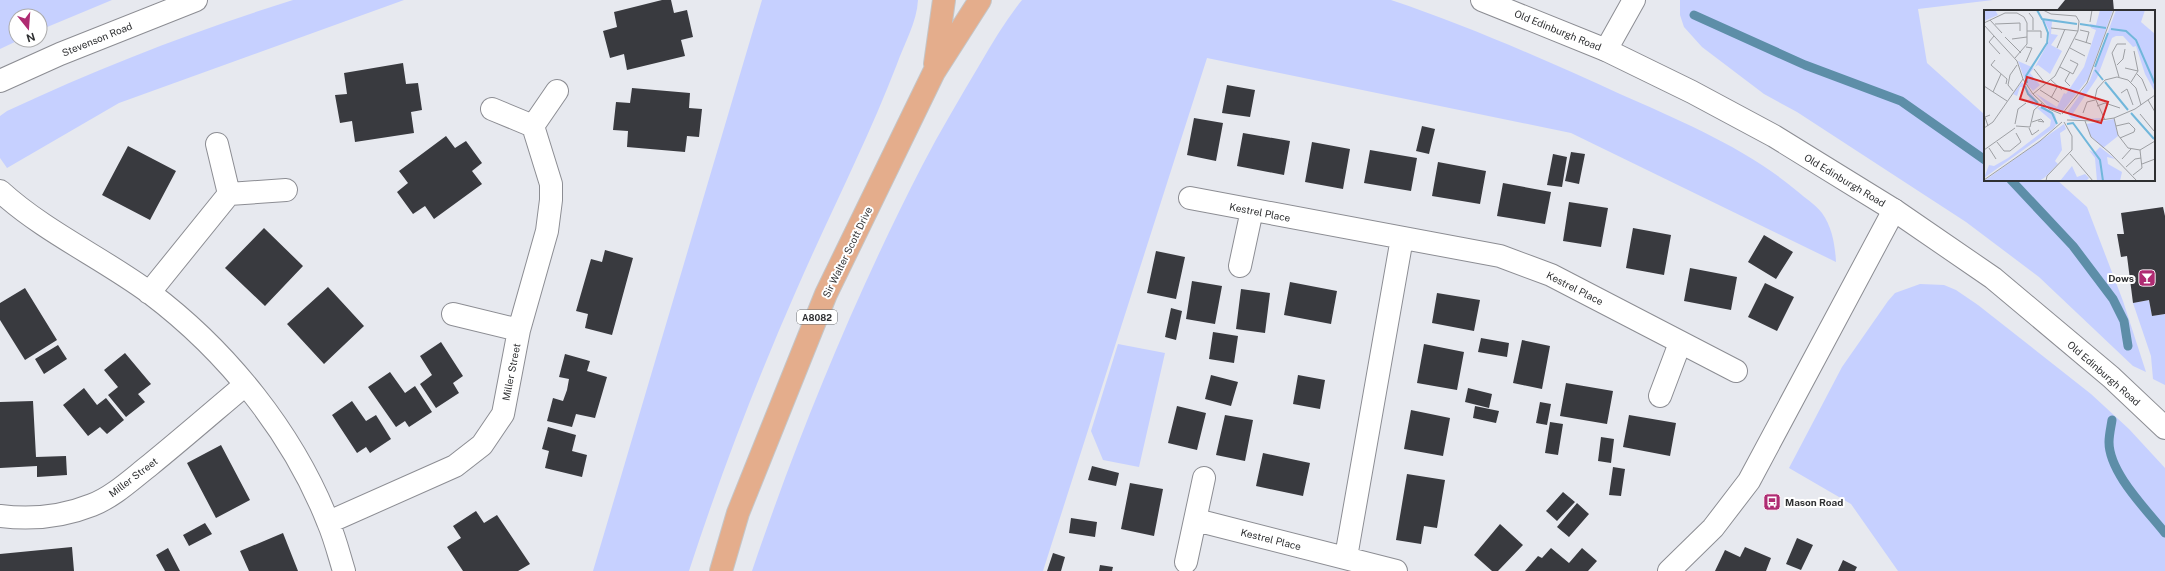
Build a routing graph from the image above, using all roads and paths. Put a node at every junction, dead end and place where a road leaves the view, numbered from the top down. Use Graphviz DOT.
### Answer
graph roads {
  1 [pos="196,0"];
  2 [pos="944,0"];
  3 [pos="980,0"];
  4 [pos="1482,0"];
  5 [pos="1634,0"];
  6 [pos="1606,50"];
  7 [pos="934,72"];
  8 [pos="0,81"];
  9 [pos="557,91"];
  10 [pos="492,108"];
  11 [pos="533,126"];
  12 [pos="218,144"];
  13 [pos="286,190"];
  14 [pos="0,191"];
  15 [pos="229,194"];
  16 [pos="1190,198"];
  17 [pos="1252,210"];
  18 [pos="1894,210"];
  19 [pos="1402,238"];
  20 [pos="1240,266"];
  21 [pos="150,293"];
  22 [pos="453,314"];
  23 [pos="519,330"];
  24 [pos="1680,343"];
  25 [pos="1736,371"];
  26 [pos="245,385"];
  27 [pos="1660,396"];
  28 [pos="2165,428"];
  29 [pos="1204,478"];
  30 [pos="0,516"];
  31 [pos="1196,520"];
  32 [pos="328,522"];
  33 [pos="1346,557"];
  34 [pos="1186,562"];
  35 [pos="344,571"];
  36 [pos="720,571"];
  37 [pos="1396,571"];
  38 [pos="1669,571"];
  1 -- 8 [label="street, Stevenson Road"];
  2 -- 7 [label="main road, Sir Walter Scott Drive / A8082"];
  3 -- 7 [label="main road, Sir Walter Scott Drive / A8082"];
  4 -- 6 [label="street, Old Edinburgh Road"];
  5 -- 6 [label="street"];
  6 -- 18 [label="street, Old Edinburgh Road"];
  7 -- 36 [label="main road, Sir Walter Scott Drive / A8082"];
  9 -- 11 [label="street"];
  10 -- 11 [label="street"];
  11 -- 23 [label="street, Miller Street"];
  12 -- 15 [label="street"];
  13 -- 15 [label="street"];
  14 -- 21 [label="street"];
  15 -- 21 [label="street"];
  16 -- 17 [label="street, Kestrel Place"];
  17 -- 19 [label="street, Kestrel Place"];
  17 -- 20 [label="street"];
  18 -- 28 [label="street, Old Edinburgh Road"];
  18 -- 38 [label="street"];
  19 -- 24 [label="street, Kestrel Place"];
  19 -- 33 [label="street"];
  21 -- 26 [label="street"];
  22 -- 23 [label="street"];
  23 -- 32 [label="street, Miller Street"];
  24 -- 25 [label="street, Kestrel Place"];
  24 -- 27 [label="street"];
  26 -- 30 [label="street, Miller Street"];
  26 -- 32 [label="street"];
  29 -- 31 [label="street"];
  31 -- 33 [label="street, Kestrel Place"];
  31 -- 34 [label="street"];
  32 -- 35 [label="street"];
  33 -- 37 [label="street, Kestrel Place"];
}
